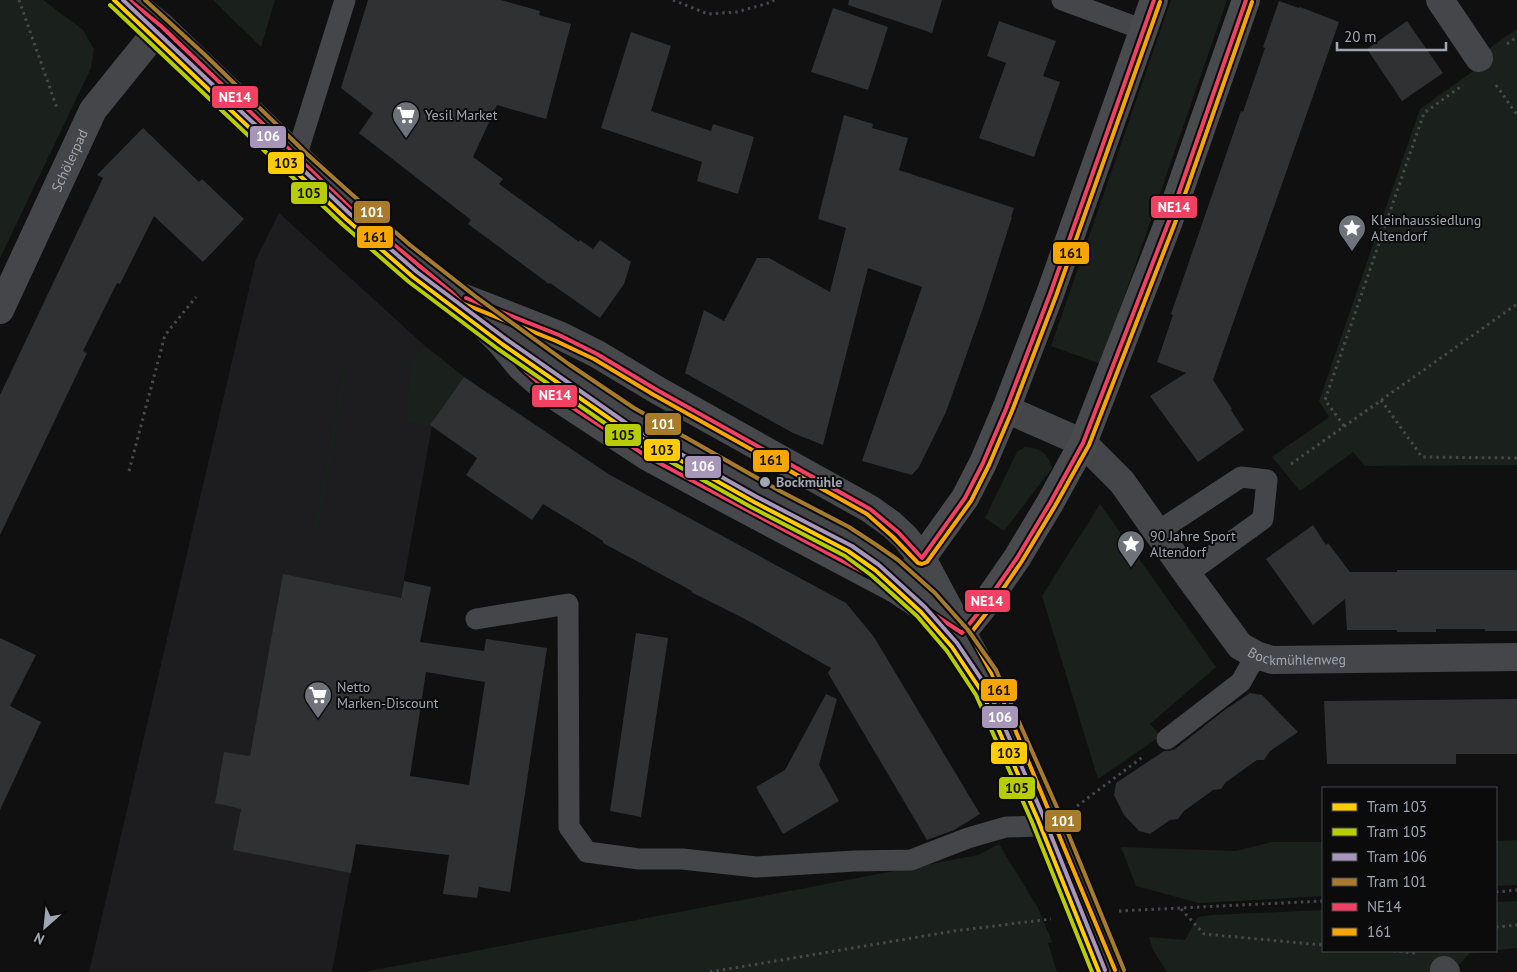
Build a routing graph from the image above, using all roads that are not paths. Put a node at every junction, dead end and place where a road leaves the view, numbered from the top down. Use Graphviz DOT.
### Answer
graph roads {
  1 [pos="129,0"];
  2 [pos="345,0"];
  3 [pos="1062,0"];
  4 [pos="1154,0"];
  5 [pos="1246,0"];
  6 [pos="1440,0"];
  7 [pos="161,26"];
  8 [pos="1144,30"];
  9 [pos="1474,69"];
  10 [pos="296,157"];
  11 [pos="452,293"];
  12 [pos="0,310"];
  13 [pos="1006,409"];
  14 [pos="1083,443"];
  15 [pos="1157,532"];
  16 [pos="1187,574"];
  17 [pos="909,575"];
  18 [pos="476,619"];
  19 [pos="962,633"];
  20 [pos="1256,655"];
  21 [pos="1517,657"];
  22 [pos="1166,739"];
  23 [pos="1048,824"];
  24 [pos="1109,972"];
  1 -- 7 [label="main road"];
  2 -- 10 [label="lane"];
  3 -- 8 [label="lane"];
  4 -- 8 [label="main road"];
  5 -- 14 [label="main road"];
  6 -- 9 [label="street"];
  7 -- 10 [label="main road"];
  7 -- 12 [label="street, Schölerpad"];
  8 -- 13 [label="main road"];
  10 -- 11 [label="main road"];
  11 -- 17 [label="main road"];
  11 -- 17 [label="main road"];
  13 -- 14 [label="street, Bockmühlenweg"];
  13 -- 17 [label="main road"];
  14 -- 15 [label="street, Bockmühlenweg"];
  14 -- 19 [label="main road"];
  15 -- 16 [label="street, Bockmühlenweg"];
  15 -- 16 [label="lane"];
  16 -- 20 [label="street, Bockmühlenweg"];
  17 -- 19 [label="main road"];
  17 -- 19 [label="main road"];
  18 -- 23 [label="lane"];
  19 -- 23 [label="main road"];
  20 -- 21 [label="street, Bockmühlenweg"];
  20 -- 22 [label="lane"];
  23 -- 24 [label="main road, bridge"];
}
